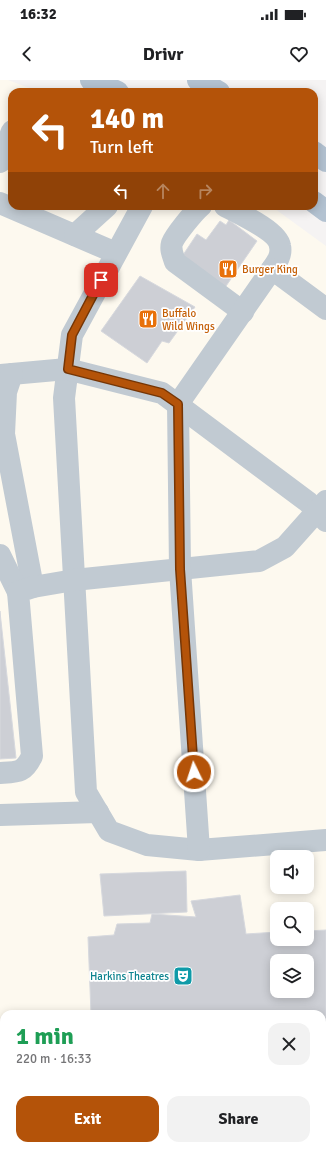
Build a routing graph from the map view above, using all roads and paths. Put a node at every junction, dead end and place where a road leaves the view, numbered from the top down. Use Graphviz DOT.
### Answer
graph roads {
  1 [pos="91,80"];
  2 [pos="109,88"];
  3 [pos="8,141"];
  4 [pos="0,162"];
  5 [pos="16,210"];
  6 [pos="103,210"];
  7 [pos="140,210"];
  8 [pos="197,210"];
  9 [pos="232,210"];
  10 [pos="75,235"];
  11 [pos="116,253"];
  12 [pos="272,269"];
  13 [pos="326,309"];
  14 [pos="243,312"];
  15 [pos="68,369"];
  16 [pos="6,375"];
  17 [pos="178,404"];
  18 [pos="2,434"];
  19 [pos="8,505"];
  20 [pos="323,511"];
  21 [pos="0,555"];
  22 [pos="180,569"];
  23 [pos="74,580"];
  24 [pos="25,590"];
  25 [pos="0,773"];
  26 [pos="98,812"];
  27 [pos="0,815"];
  28 [pos="326,840"];
  29 [pos="199,850"];
  1 -- 2 [label="main road"];
  3 -- 4 [label="lane"];
  5 -- 10 [label="lane"];
  6 -- 10 [label="lane"];
  7 -- 11 [label="lane"];
  8 -- 14 [label="lane"];
  9 -- 12 [label="lane"];
  10 -- 11 [label="lane"];
  11 -- 15 [label="lane"];
  12 -- 13 [label="lane"];
  12 -- 14 [label="lane"];
  14 -- 17 [label="lane"];
  15 -- 16 [label="lane"];
  15 -- 17 [label="lane"];
  15 -- 23 [label="lane"];
  16 -- 18 [label="lane"];
  17 -- 20 [label="lane"];
  17 -- 22 [label="lane"];
  18 -- 19 [label="lane"];
  19 -- 24 [label="lane"];
  20 -- 22 [label="lane"];
  21 -- 24 [label="lane"];
  22 -- 23 [label="lane"];
  22 -- 29 [label="lane"];
  23 -- 24 [label="lane"];
  23 -- 26 [label="lane"];
  24 -- 25 [label="lane"];
  26 -- 27 [label="lane"];
  26 -- 29 [label="lane"];
  28 -- 29 [label="lane"];
}
